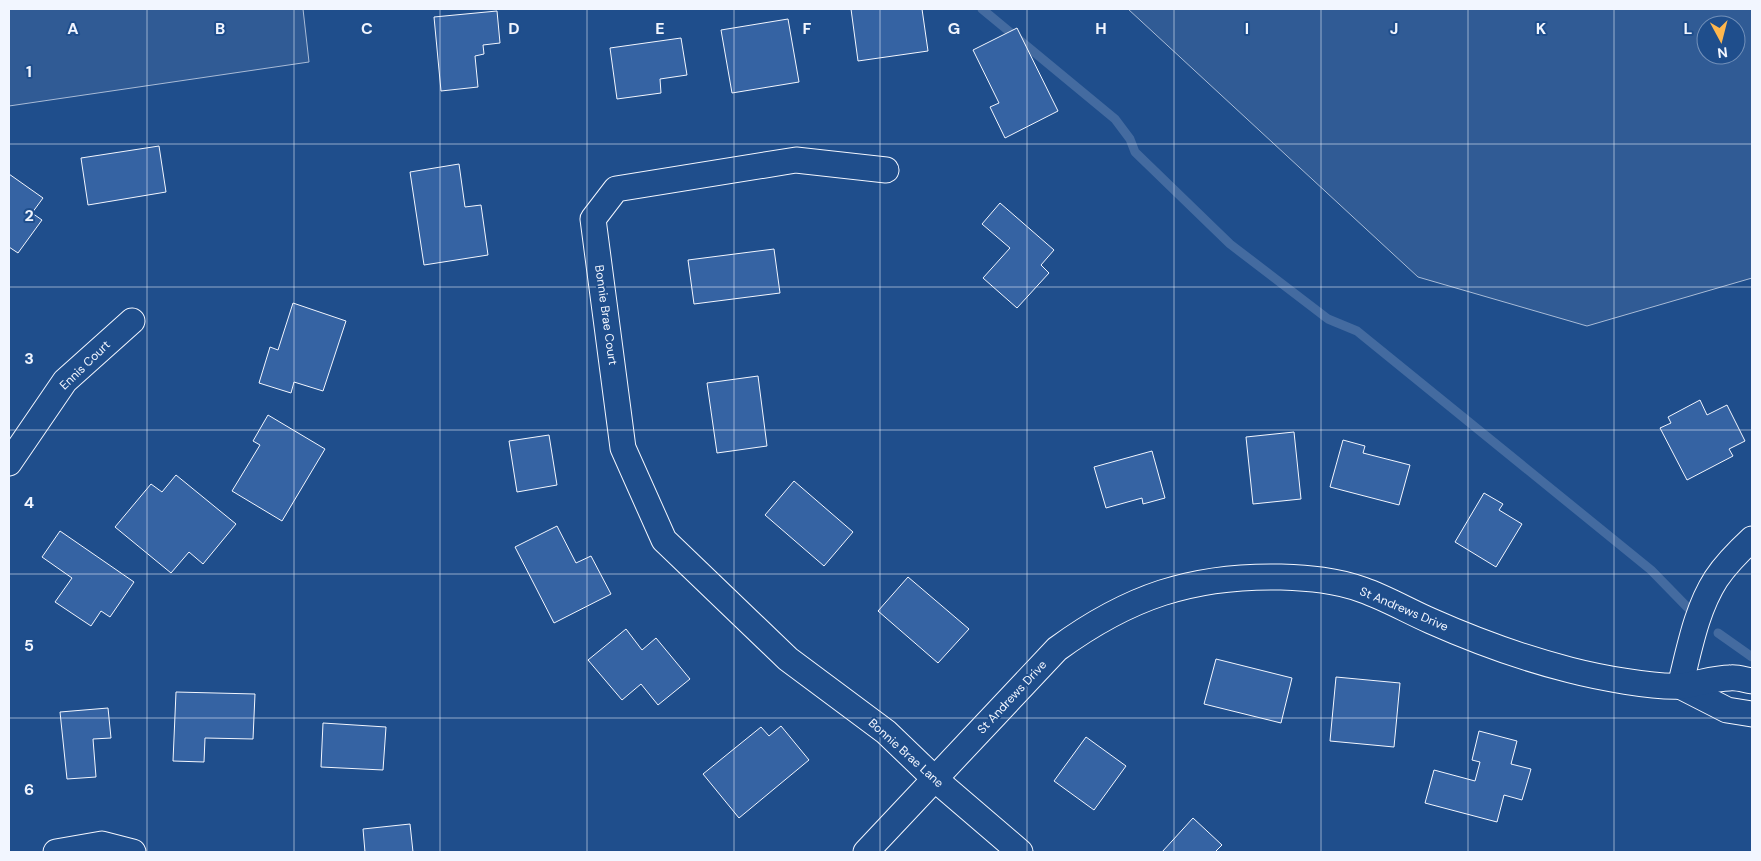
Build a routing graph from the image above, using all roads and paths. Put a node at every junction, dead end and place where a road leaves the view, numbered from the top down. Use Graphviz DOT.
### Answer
graph roads {
  1 [pos="886,170"];
  2 [pos="132,321"];
  3 [pos="9,463"];
  4 [pos="1752,539"];
  5 [pos="788,659"];
  6 [pos="1752,681"];
  7 [pos="1680,686"];
  8 [pos="1752,714"];
  9 [pos="936,780"];
  10 [pos="56,852"];
  11 [pos="133,852"];
  12 [pos="866,852"];
  13 [pos="1020,852"];
  1 -- 5 [label="street, Bonnie Brae Court"];
  2 -- 3 [label="street, Ennis Court"];
  4 -- 7 [label="street"];
  5 -- 9 [label="street, Bonnie Brae Lane"];
  6 -- 7 [label="street, St Andrews Drive"];
  7 -- 8 [label="street, St Andrews Drive"];
  7 -- 9 [label="street, St Andrews Drive"];
  9 -- 12 [label="street, St Andrews Drive"];
  9 -- 13 [label="street, Bonnie Brae Lane"];
  10 -- 11 [label="street"];
}
